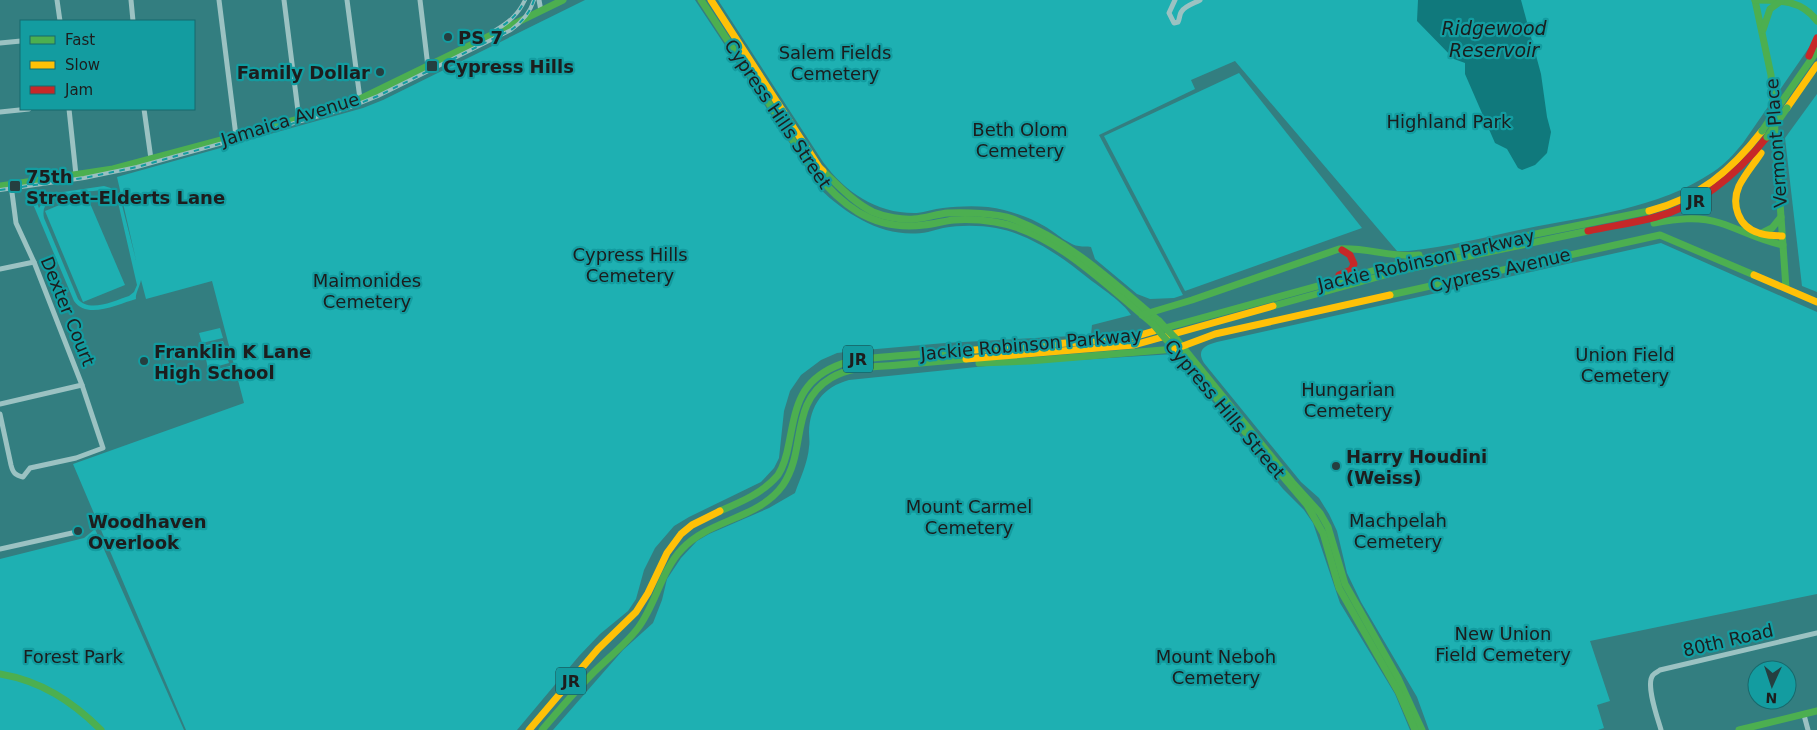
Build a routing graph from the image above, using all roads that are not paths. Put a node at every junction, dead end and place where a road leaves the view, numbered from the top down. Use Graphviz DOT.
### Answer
graph roads {
  1 [pos="57,0"];
  2 [pos="130,0"];
  3 [pos="219,0"];
  4 [pos="284,0"];
  5 [pos="347,0"];
  6 [pos="420,0"];
  7 [pos="539,0"];
  8 [pos="563,0"];
  9 [pos="701,0"];
  10 [pos="711,0"];
  11 [pos="1175,0"];
  12 [pos="1200,0"];
  13 [pos="1755,0"];
  14 [pos="1782,0"];
  15 [pos="542,11"];
  16 [pos="60,20"];
  17 [pos="133,20"];
  18 [pos="1817,21"];
  19 [pos="1763,30"];
  20 [pos="1817,38"];
  21 [pos="20,41"];
  22 [pos="0,43"];
  23 [pos="1817,51"];
  24 [pos="1817,65"];
  25 [pos="428,67"];
  26 [pos="1799,77"];
  27 [pos="360,99"];
  28 [pos="20,110"];
  29 [pos="69,110"];
  30 [pos="144,110"];
  31 [pos="0,112"];
  32 [pos="299,118"];
  33 [pos="236,136"];
  34 [pos="1767,137"];
  35 [pos="151,159"];
  36 [pos="76,175"];
  37 [pos="11,185"];
  38 [pos="0,186"];
  39 [pos="1781,217"];
  40 [pos="1604,228"];
  41 [pos="1760,234"];
  42 [pos="1782,236"];
  43 [pos="1783,244"];
  44 [pos="1339,249"];
  45 [pos="1464,250"];
  46 [pos="34,262"];
  47 [pos="0,269"];
  48 [pos="1786,288"];
  49 [pos="1302,290"];
  50 [pos="1817,302"];
  51 [pos="1149,312"];
  52 [pos="1142,315"];
  53 [pos="1156,322"];
  54 [pos="1184,348"];
  55 [pos="1175,349"];
  56 [pos="936,363"];
  57 [pos="82,385"];
  58 [pos="0,404"];
  59 [pos="0,414"];
  60 [pos="1292,486"];
  61 [pos="1311,504"];
  62 [pos="81,531"];
  63 [pos="0,549"];
  64 [pos="1817,633"];
  65 [pos="0,674"];
  66 [pos="1817,712"];
  67 [pos="1804,715"];
  68 [pos="101,730"];
  69 [pos="529,730"];
  70 [pos="542,730"];
  71 [pos="1414,730"];
  72 [pos="1422,730"];
  73 [pos="1661,730"];
  74 [pos="1739,730"];
  75 [pos="1808,730"];
  1 -- 16 [label="street"];
  2 -- 17 [label="street"];
  3 -- 33 [label="street"];
  4 -- 32 [label="street"];
  5 -- 27 [label="street"];
  6 -- 25 [label="street"];
  7 -- 15 [label="street"];
  8 -- 15 [label="main road, Jamaica Avenue"];
  9 -- 52 [label="main road, Cypress Hills Street"];
  10 -- 51 [label="main road, Cypress Hills Street"];
  11 -- 12 [label="street"];
  13 -- 14 [label="main road"];
  13 -- 19 [label="main road, Vermont Place"];
  14 -- 18 [label="main road"];
  14 -- 19 [label="main road"];
  15 -- 25 [label="main road, Jamaica Avenue"];
  19 -- 39 [label="main road, Vermont Place"];
  20 -- 26 [label="main road"];
  21 -- 22 [label="street"];
  23 -- 26 [label="main road, Jackie Robinson Parkway / JR"];
  24 -- 34 [label="main road, Jackie Robinson Parkway / JR, bridge"];
  25 -- 27 [label="main road, Jamaica Avenue"];
  26 -- 45 [label="main road, Jackie Robinson Parkway / JR, bridge"];
  27 -- 32 [label="main road, Jamaica Avenue"];
  28 -- 31 [label="street"];
  29 -- 36 [label="street"];
  30 -- 35 [label="street"];
  32 -- 33 [label="main road, Jamaica Avenue"];
  33 -- 35 [label="main road, Jamaica Avenue"];
  34 -- 40 [label="main road, Jackie Robinson Parkway / JR"];
  34 -- 41 [label="main road"];
  35 -- 36 [label="main road, Jamaica Avenue"];
  36 -- 37 [label="main road, Jamaica Avenue"];
  37 -- 38 [label="main road, Jamaica Avenue"];
  37 -- 46 [label="street, Dexter Court"];
  39 -- 41 [label="main road"];
  39 -- 42 [label="main road, Vermont Place"];
  40 -- 43 [label="main road"];
  40 -- 56 [label="main road, Jackie Robinson Parkway / JR"];
  41 -- 42 [label="main road"];
  42 -- 43 [label="main road, Vermont Place"];
  43 -- 48 [label="main road, Vermont Place"];
  44 -- 45 [label="main road"];
  44 -- 49 [label="main road"];
  44 -- 51 [label="main road"];
  45 -- 49 [label="main road, Jackie Robinson Parkway / JR"];
  46 -- 47 [label="street"];
  46 -- 57 [label="street, Dexter Court"];
  48 -- 50 [label="main road, Cypress Avenue"];
  48 -- 54 [label="main road, Cypress Avenue"];
  49 -- 69 [label="main road, Jackie Robinson Parkway / JR"];
  51 -- 52 [label="main road"];
  51 -- 53 [label="main road, Cypress Hills Street"];
  52 -- 53 [label="main road, Cypress Hills Street"];
  53 -- 54 [label="main road, Cypress Hills Street, bridge"];
  53 -- 55 [label="main road, Cypress Hills Street, bridge"];
  54 -- 55 [label="main road, Cypress Avenue"];
  54 -- 60 [label="main road, Cypress Hills Street"];
  55 -- 56 [label="main road, Cypress Avenue"];
  55 -- 60 [label="main road, Cypress Hills Street"];
  56 -- 70 [label="main road, Jackie Robinson Parkway / JR"];
  57 -- 58 [label="street"];
  57 -- 59 [label="street, Dexter Court"];
  60 -- 61 [label="main road, Cypress Hills Street"];
  61 -- 71 [label="main road, Cypress Hills Street"];
  61 -- 72 [label="main road, Cypress Hills Street"];
  62 -- 63 [label="street"];
  64 -- 73 [label="street, 80th Road"];
  65 -- 68 [label="main road"];
  66 -- 67 [label="main road"];
  67 -- 74 [label="main road"];
  67 -- 75 [label="street"];
}
